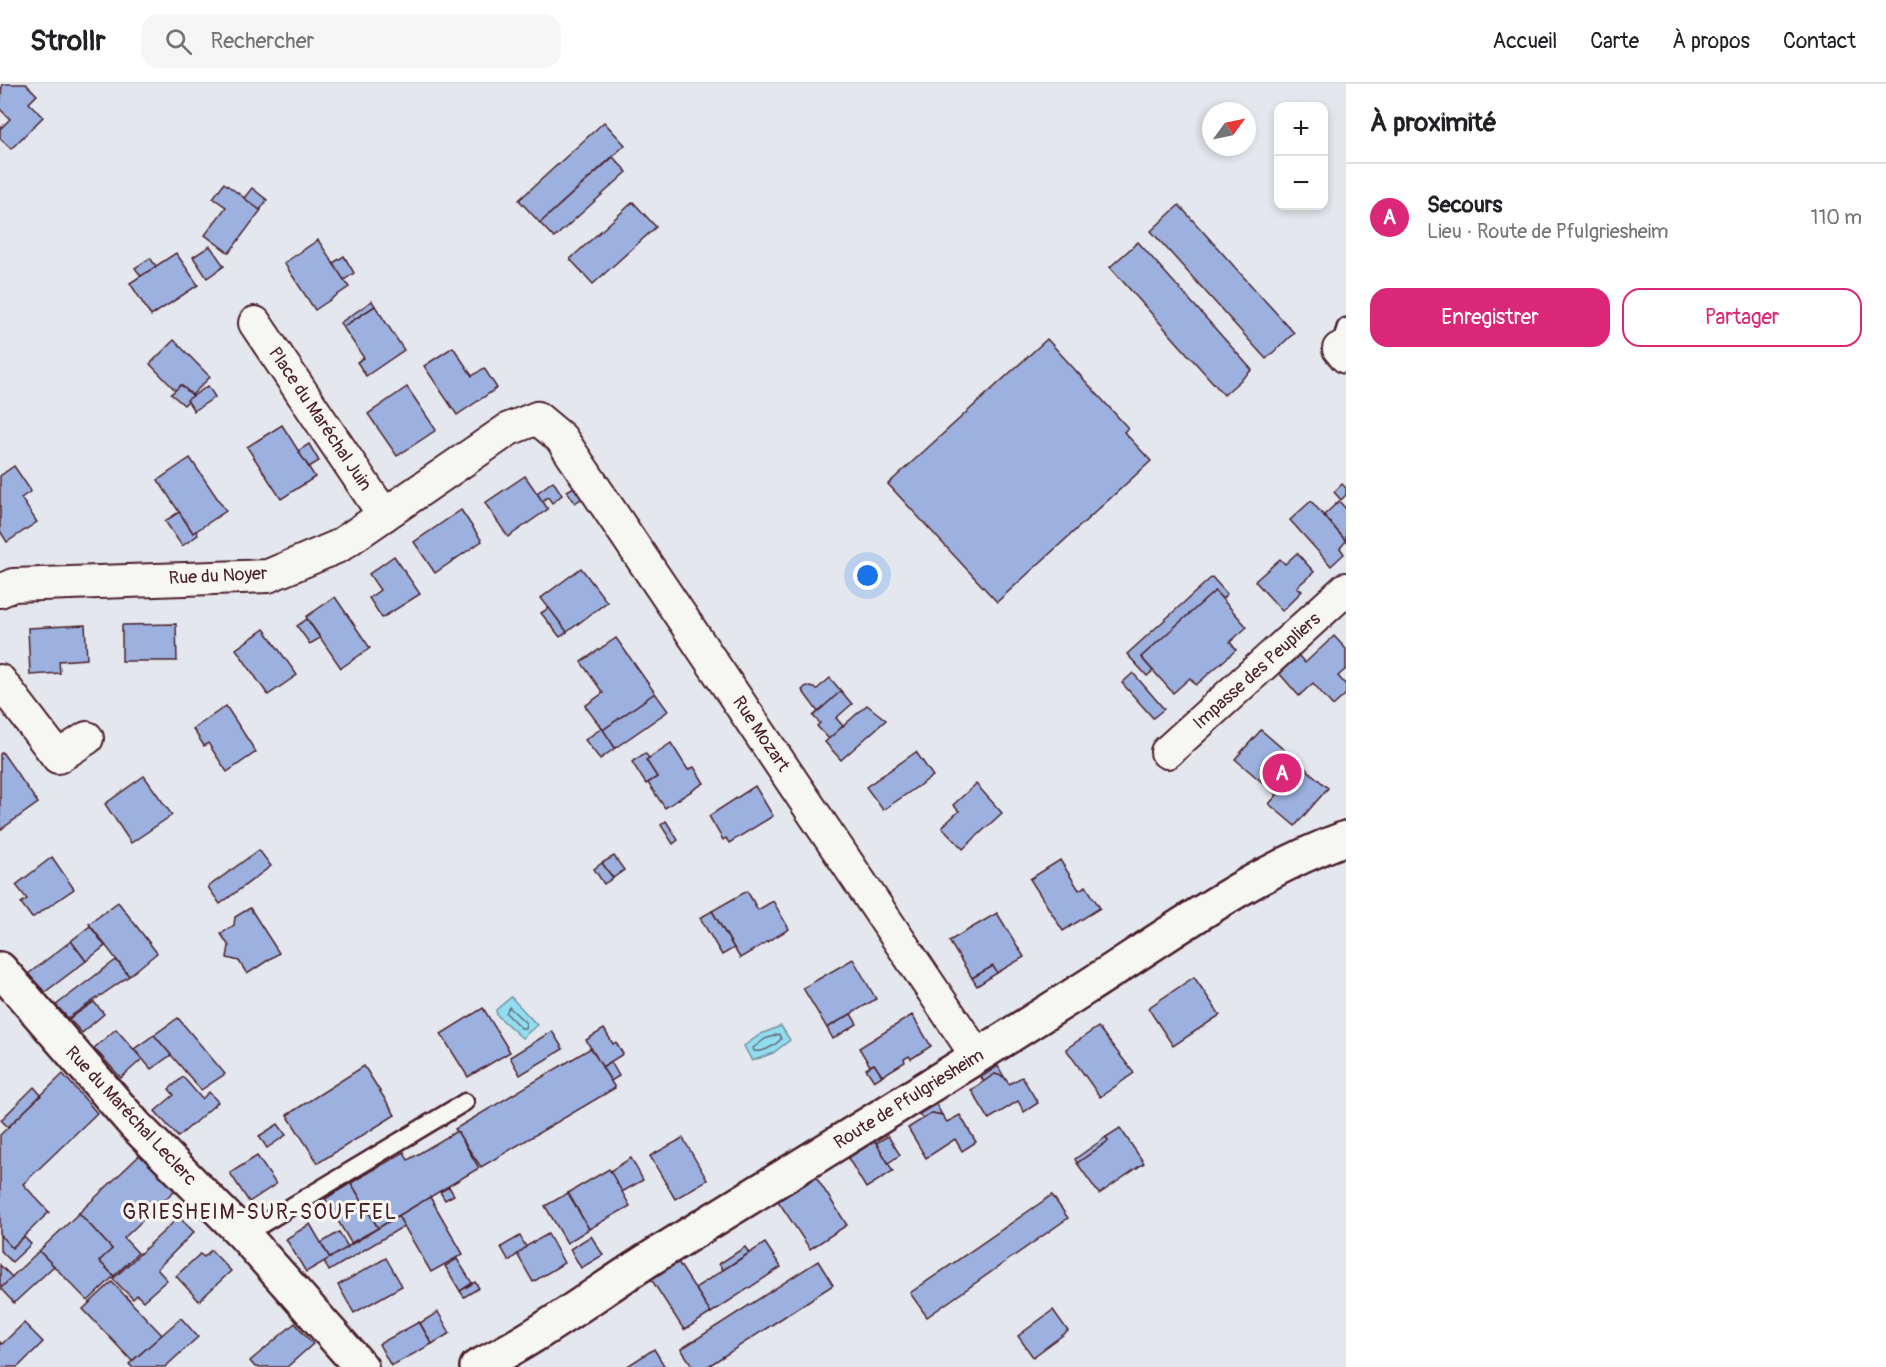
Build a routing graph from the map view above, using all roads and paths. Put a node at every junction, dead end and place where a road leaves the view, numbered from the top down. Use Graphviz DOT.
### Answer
graph roads {
  1 [pos="255,323"];
  2 [pos="537,418"];
  3 [pos="384,514"];
  4 [pos="1346,589"];
  5 [pos="0,591"];
  6 [pos="0,681"];
  7 [pos="87,738"];
  8 [pos="1167,752"];
  9 [pos="1346,838"];
  10 [pos="0,969"];
  11 [pos="977,1056"];
  12 [pos="465,1102"];
  13 [pos="244,1234"];
  14 [pos="361,1367"];
  15 [pos="477,1367"];
  1 -- 3 [label="street, Place du Maréchal Juin"];
  2 -- 3 [label="street, Rue du Noyer"];
  2 -- 11 [label="street, Rue Mozart"];
  3 -- 5 [label="street, Rue du Noyer"];
  4 -- 8 [label="street, Impasse des Peupliers"];
  6 -- 7 [label="street"];
  9 -- 11 [label="street, Route de Pfulgriesheim"];
  10 -- 13 [label="street, Rue du Maréchal Leclerc"];
  11 -- 15 [label="street, Route de Pfulgriesheim"];
  12 -- 13 [label="lane"];
  13 -- 14 [label="street, Rue du Maréchal Leclerc"];
}
